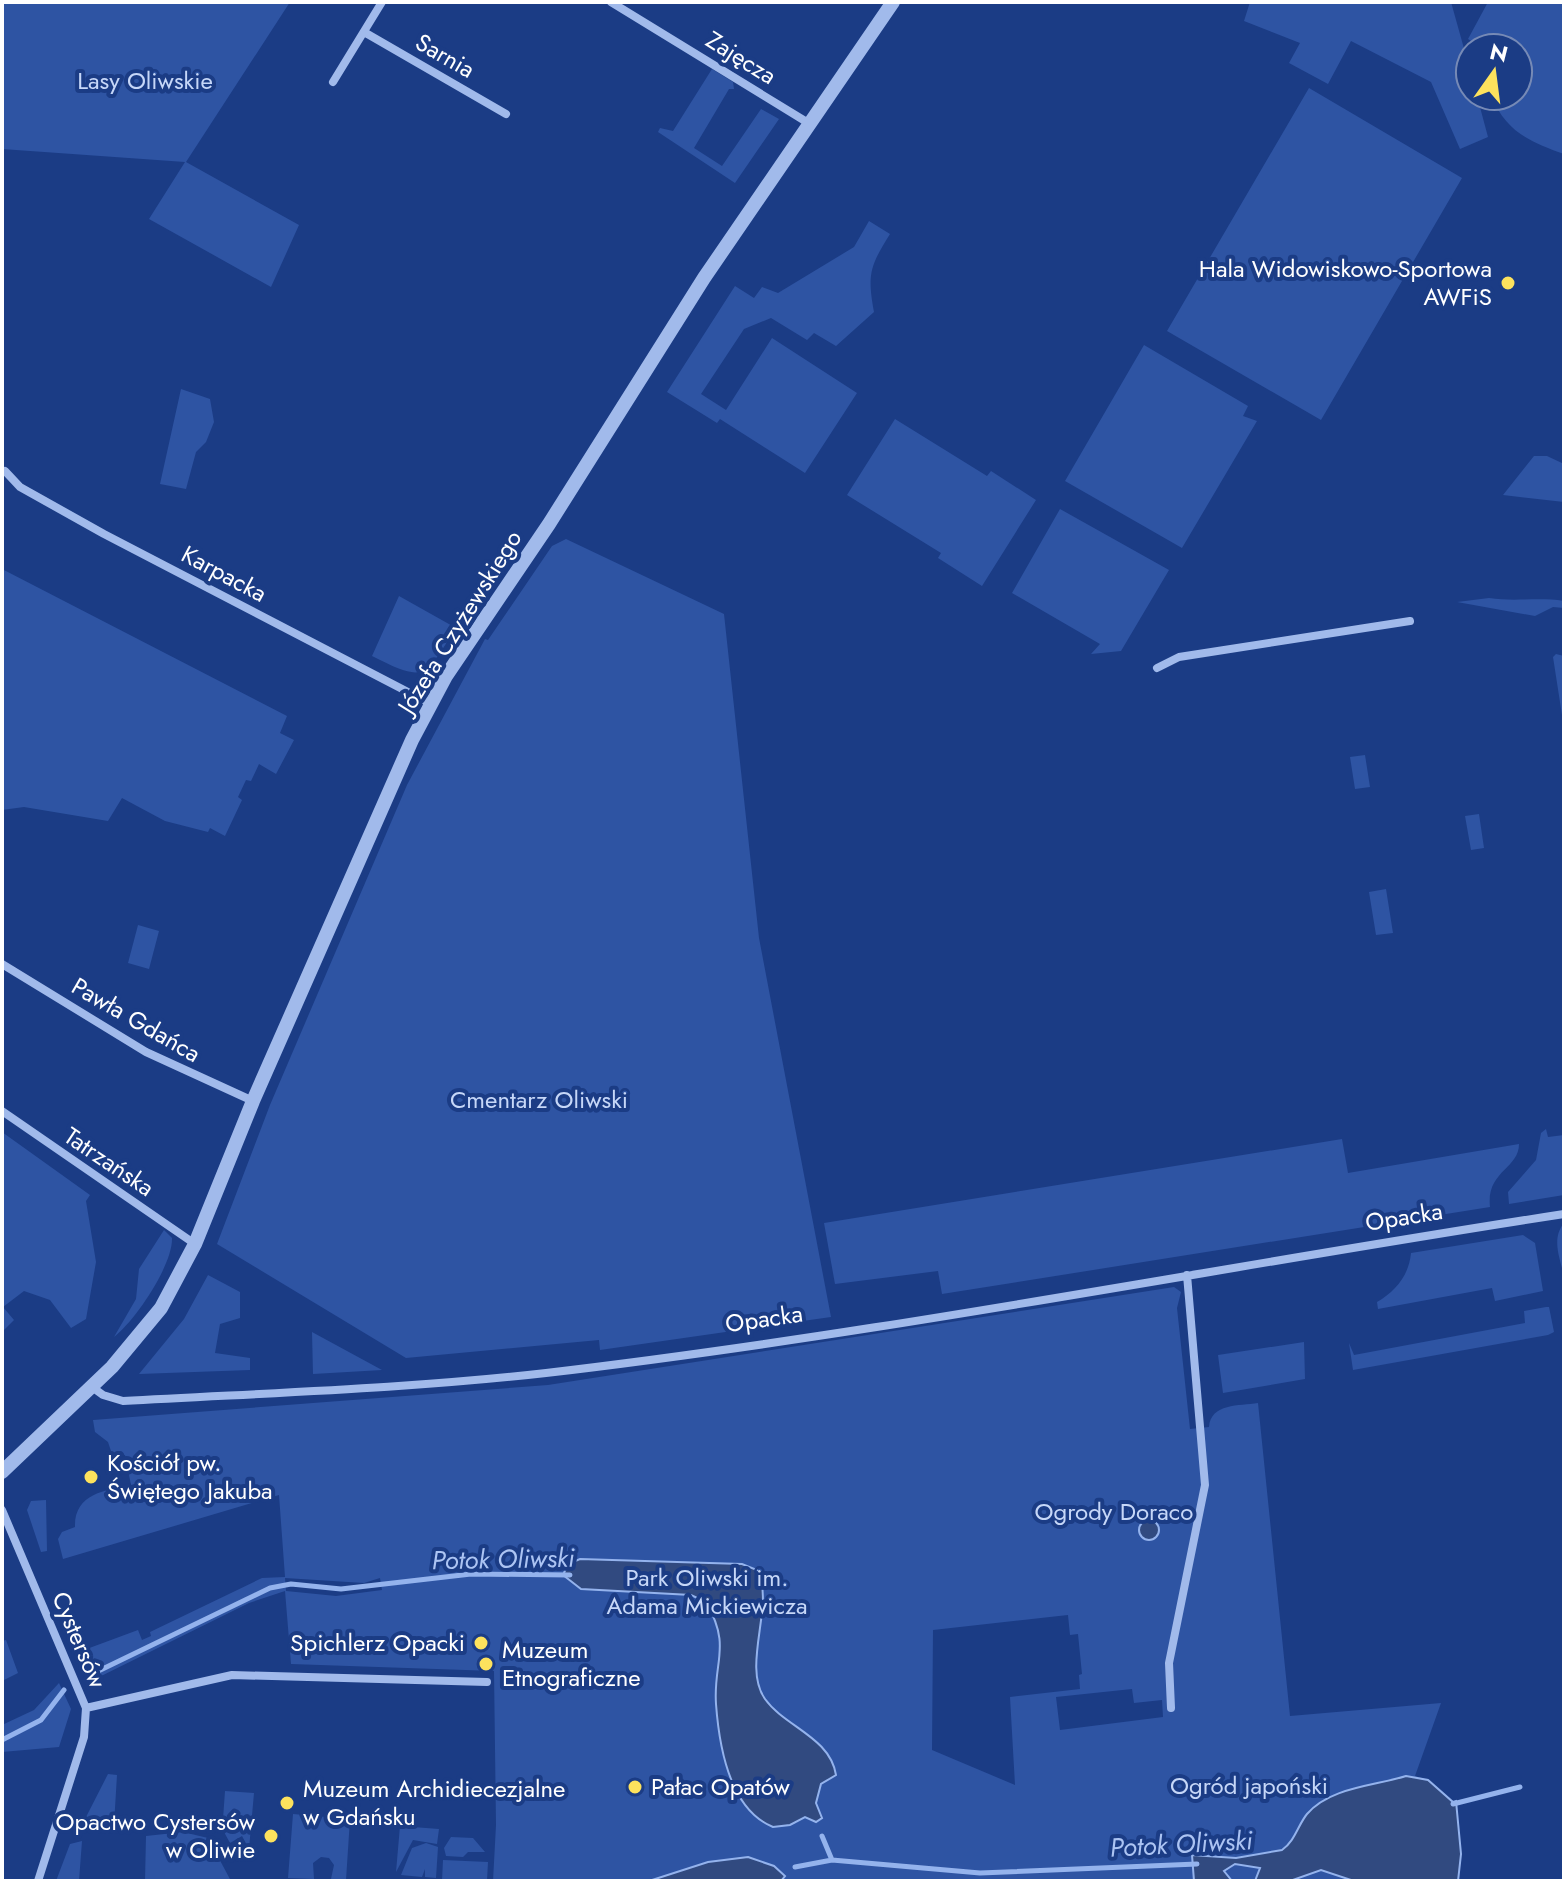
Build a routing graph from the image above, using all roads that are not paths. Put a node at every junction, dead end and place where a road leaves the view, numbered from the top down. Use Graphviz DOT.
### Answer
graph roads {
  1 [pos="382,2"];
  2 [pos="611,2"];
  3 [pos="893,2"];
  4 [pos="364,32"];
  5 [pos="333,82"];
  6 [pos="506,114"];
  7 [pos="810,124"];
  8 [pos="5,471"];
  9 [pos="1410,621"];
  10 [pos="1157,668"];
  11 [pos="431,704"];
  12 [pos="2,964"];
  13 [pos="253,1101"];
  14 [pos="2,1111"];
  15 [pos="1564,1214"];
  16 [pos="195,1244"];
  17 [pos="1187,1275"];
  18 [pos="92,1387"];
  19 [pos="2,1472"];
  20 [pos="2,1510"];
  21 [pos="487,1682"];
  22 [pos="86,1708"];
  23 [pos="1171,1708"];
  24 [pos="38,1881"];
  1 -- 4 [label="street"];
  2 -- 7 [label="street, Zajęcza"];
  3 -- 7 [label="street, Józefa Czyżewskiego"];
  4 -- 5 [label="street"];
  4 -- 6 [label="street, Sarnia"];
  7 -- 11 [label="street, Józefa Czyżewskiego"];
  8 -- 11 [label="street, Karpacka"];
  9 -- 10 [label="street"];
  11 -- 13 [label="street, Józefa Czyżewskiego"];
  12 -- 13 [label="street, Pawła Gdańca"];
  13 -- 16 [label="street, Józefa Czyżewskiego"];
  14 -- 16 [label="street, Tatrzańska"];
  15 -- 17 [label="street, Opacka"];
  16 -- 18 [label="street, Józefa Czyżewskiego"];
  17 -- 18 [label="street, Opacka"];
  17 -- 23 [label="street"];
  18 -- 19 [label="street"];
  20 -- 22 [label="street, Cystersów"];
  21 -- 22 [label="street"];
  22 -- 24 [label="street, Cystersów"];
}
